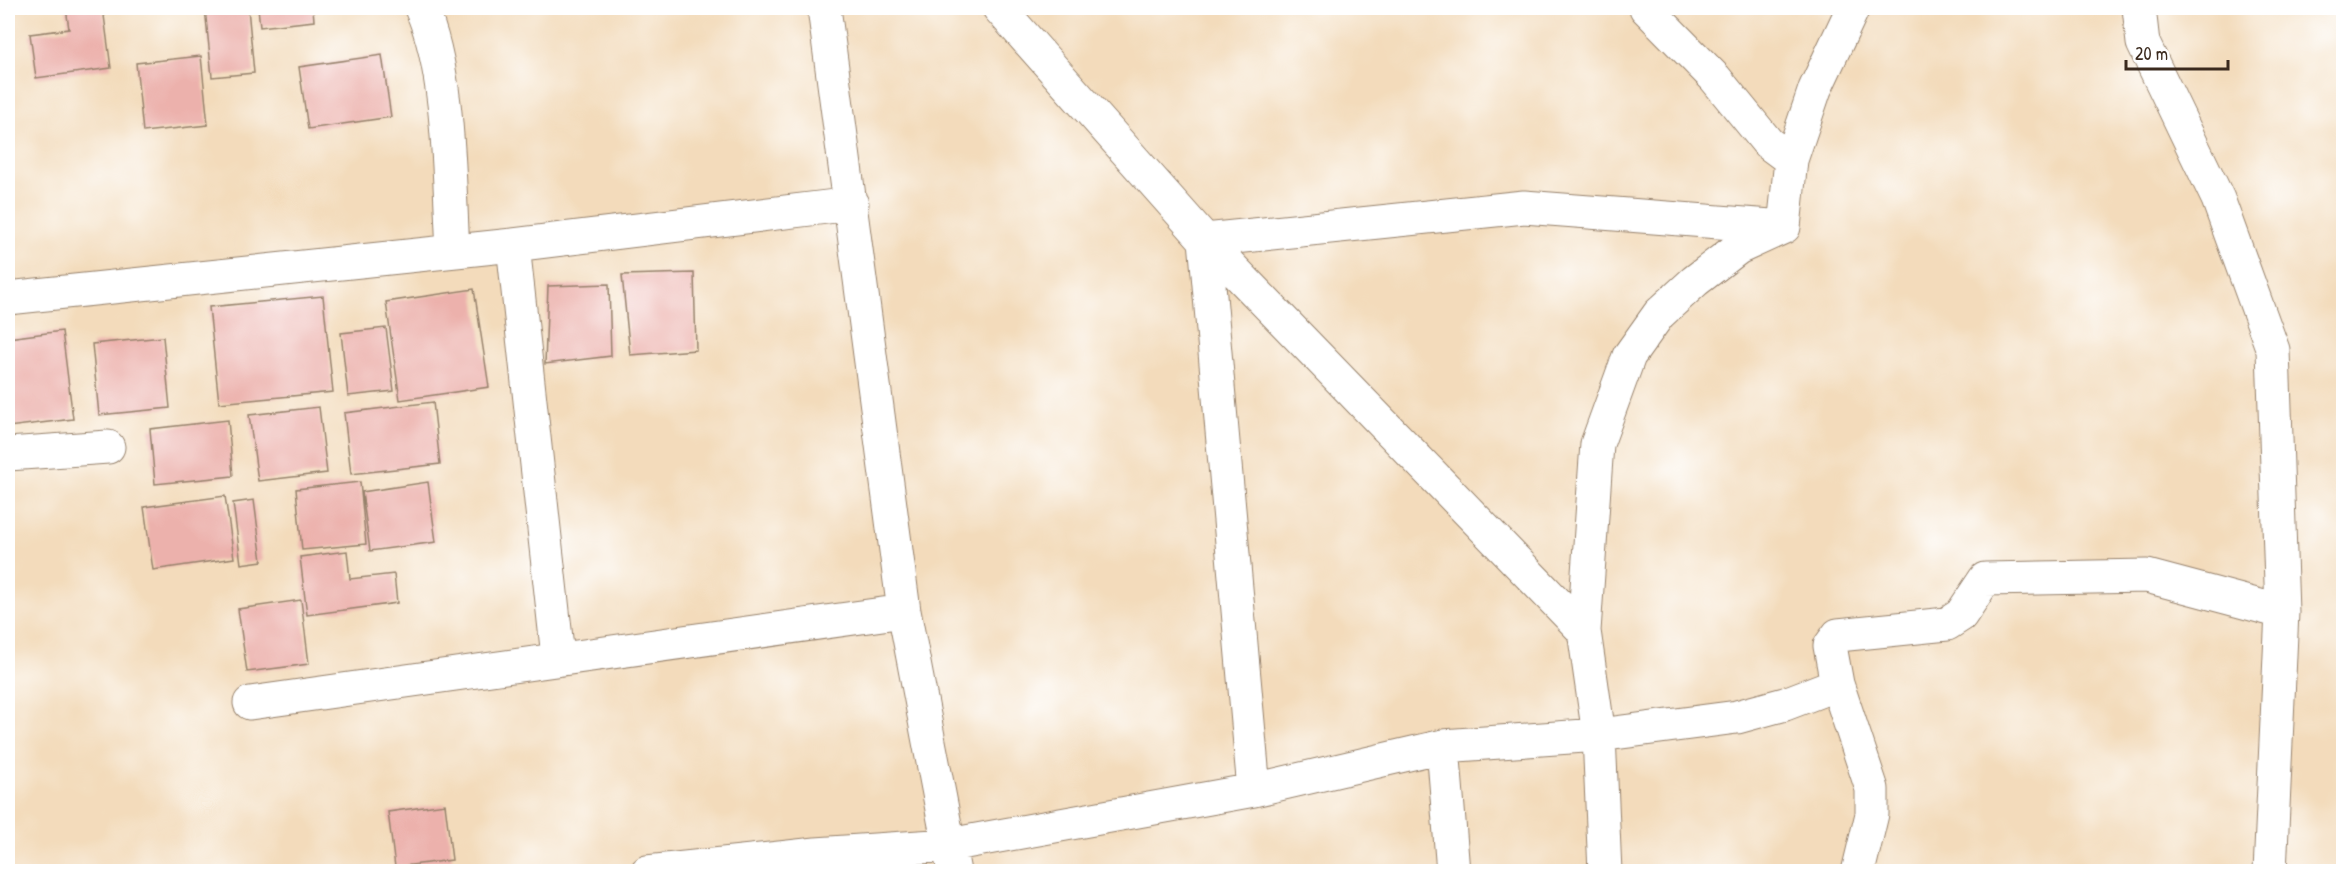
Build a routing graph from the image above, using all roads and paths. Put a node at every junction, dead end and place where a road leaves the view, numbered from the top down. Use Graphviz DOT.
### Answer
graph roads {
  1 [pos="421,8"];
  2 [pos="824,8"];
  3 [pos="999,8"];
  4 [pos="1646,8"];
  5 [pos="1853,8"];
  6 [pos="2139,8"];
  7 [pos="1791,160"];
  8 [pos="852,204"];
  9 [pos="1784,226"];
  10 [pos="1205,240"];
  11 [pos="513,245"];
  12 [pos="453,251"];
  13 [pos="8,297"];
  14 [pos="108,447"];
  15 [pos="8,454"];
  16 [pos="904,611"];
  17 [pos="2282,612"];
  18 [pos="1584,631"];
  19 [pos="558,657"];
  20 [pos="1837,684"];
  21 [pos="250,703"];
  22 [pos="1599,735"];
  23 [pos="1443,746"];
  24 [pos="1254,790"];
  25 [pos="952,858"];
  26 [pos="647,872"];
  27 [pos="1453,872"];
  28 [pos="1605,872"];
  29 [pos="1858,872"];
  30 [pos="2270,872"];
  1 -- 12 [label="street"];
  2 -- 8 [label="street"];
  3 -- 10 [label="street"];
  4 -- 7 [label="street"];
  5 -- 7 [label="street"];
  6 -- 17 [label="street"];
  7 -- 9 [label="street"];
  8 -- 11 [label="street"];
  8 -- 16 [label="street"];
  9 -- 10 [label="street"];
  9 -- 18 [label="street"];
  10 -- 18 [label="street"];
  10 -- 24 [label="street"];
  11 -- 12 [label="street"];
  11 -- 19 [label="street"];
  12 -- 13 [label="street"];
  14 -- 15 [label="street"];
  16 -- 19 [label="street"];
  16 -- 25 [label="street"];
  17 -- 20 [label="street"];
  17 -- 30 [label="street"];
  18 -- 22 [label="street"];
  19 -- 21 [label="street"];
  20 -- 22 [label="street"];
  20 -- 29 [label="street"];
  22 -- 23 [label="street"];
  22 -- 28 [label="street"];
  23 -- 24 [label="street"];
  23 -- 27 [label="street"];
  24 -- 25 [label="street"];
  25 -- 26 [label="street"];
}
